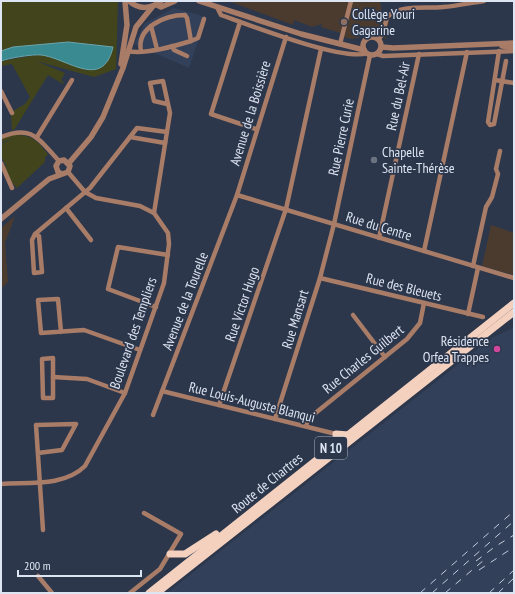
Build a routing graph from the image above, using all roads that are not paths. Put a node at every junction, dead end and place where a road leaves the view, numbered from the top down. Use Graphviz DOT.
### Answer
graph roads {
  1 [pos="125,1"];
  2 [pos="129,1"];
  3 [pos="175,1"];
  4 [pos="199,1"];
  5 [pos="351,1"];
  6 [pos="484,1"];
  7 [pos="157,4"];
  8 [pos="216,7"];
  9 [pos="204,18"];
  10 [pos="240,22"];
  11 [pos="151,26"];
  12 [pos="286,37"];
  13 [pos="380,39"];
  14 [pos="191,41"];
  15 [pos="364,42"];
  16 [pos="514,43"];
  17 [pos="340,44"];
  18 [pos="494,44"];
  19 [pos="172,46"];
  20 [pos="348,46"];
  21 [pos="382,47"];
  22 [pos="514,47"];
  23 [pos="157,49"];
  24 [pos="321,49"];
  25 [pos="128,51"];
  26 [pos="141,51"];
  27 [pos="499,51"];
  28 [pos="514,51"];
  29 [pos="467,52"];
  30 [pos="370,53"];
  31 [pos="419,54"];
  32 [pos="186,56"];
  33 [pos="506,62"];
  34 [pos="120,71"];
  35 [pos="72,80"];
  36 [pos="495,80"];
  37 [pos="502,81"];
  38 [pos="514,82"];
  39 [pos="1,91"];
  40 [pos="167,104"];
  41 [pos="12,113"];
  42 [pos="256,129"];
  43 [pos="167,132"];
  44 [pos="37,137"];
  45 [pos="130,137"];
  46 [pos="1,138"];
  47 [pos="165,143"];
  48 [pos="500,151"];
  49 [pos="59,162"];
  50 [pos="68,162"];
  51 [pos="1,163"];
  52 [pos="56,168"];
  53 [pos="68,172"];
  54 [pos="62,174"];
  55 [pos="49,178"];
  56 [pos="12,188"];
  57 [pos="85,192"];
  58 [pos="237,195"];
  59 [pos="66,208"];
  60 [pos="286,209"];
  61 [pos="154,213"];
  62 [pos="1,219"];
  63 [pos="334,224"];
  64 [pos="34,234"];
  65 [pos="379,238"];
  66 [pos="91,240"];
  67 [pos="424,251"];
  68 [pos="168,255"];
  69 [pos="473,266"];
  70 [pos="478,268"];
  71 [pos="320,278"];
  72 [pos="514,278"];
  73 [pos="424,303"];
  74 [pos="514,303"];
  75 [pos="156,306"];
  76 [pos="514,312"];
  77 [pos="468,314"];
  78 [pos="353,315"];
  79 [pos="483,317"];
  80 [pos="508,323"];
  81 [pos="61,332"];
  82 [pos="482,336"];
  83 [pos="140,350"];
  84 [pos="385,357"];
  85 [pos="53,377"];
  86 [pos="162,391"];
  87 [pos="125,393"];
  88 [pos="219,405"];
  89 [pos="153,415"];
  90 [pos="276,419"];
  91 [pos="306,426"];
  92 [pos="336,434"];
  93 [pos="348,435"];
  94 [pos="337,443"];
  95 [pos="38,453"];
  96 [pos="39,482"];
  97 [pos="1,484"];
  98 [pos="144,514"];
  99 [pos="241,520"];
  100 [pos="43,530"];
  101 [pos="170,554"];
  102 [pos="38,576"];
  103 [pos="52,593"];
  104 [pos="130,593"];
  105 [pos="149,593"];
  106 [pos="157,593"];
  1 -- 34 [label="street"];
  2 -- 7 [label="street"];
  3 -- 7 [label="street"];
  4 -- 8 [label="street"];
  5 -- 17 [label="street"];
  6 -- 13 [label="street"];
  7 -- 25 [label="street"];
  8 -- 10 [label="street"];
  8 -- 17 [label="street"];
  9 -- 14 [label="street"];
  10 -- 12 [label="street"];
  10 -- 42 [label="street"];
  11 -- 14 [label="street"];
  11 -- 23 [label="street"];
  11 -- 26 [label="street"];
  12 -- 24 [label="street"];
  12 -- 42 [label="street, Avenue de la Boissière"];
  13 -- 15 [label="street"];
  13 -- 21 [label="street"];
  14 -- 19 [label="street"];
  15 -- 20 [label="street"];
  15 -- 30 [label="street"];
  16 -- 18 [label="street"];
  17 -- 20 [label="street"];
  18 -- 21 [label="street"];
  18 -- 22 [label="street"];
  19 -- 23 [label="street"];
  19 -- 32 [label="street"];
  20 -- 30 [label="street"];
  21 -- 30 [label="street"];
  23 -- 26 [label="street"];
  24 -- 30 [label="street"];
  24 -- 60 [label="street, Rue Victor Hugo"];
  25 -- 26 [label="street"];
  25 -- 34 [label="street"];
  27 -- 28 [label="street"];
  27 -- 29 [label="street"];
  27 -- 36 [label="street"];
  29 -- 31 [label="street"];
  29 -- 67 [label="street"];
  30 -- 31 [label="street"];
  30 -- 63 [label="street, Rue Pierre Curie"];
  31 -- 65 [label="street, Rue du Bel-Air"];
  33 -- 37 [label="street"];
  34 -- 50 [label="street"];
  35 -- 44 [label="street"];
  36 -- 37 [label="street"];
  36 -- 37 [label="street"];
  37 -- 38 [label="street"];
  39 -- 41 [label="street"];
  40 -- 40 [label="street"];
  40 -- 43 [label="street"];
  42 -- 58 [label="street, Avenue de la Boissière"];
  43 -- 45 [label="street"];
  43 -- 47 [label="street"];
  44 -- 46 [label="street"];
  44 -- 49 [label="street"];
  45 -- 47 [label="street"];
  45 -- 57 [label="street"];
  47 -- 61 [label="street"];
  48 -- 69 [label="street"];
  49 -- 50 [label="street"];
  49 -- 52 [label="street"];
  50 -- 53 [label="street"];
  51 -- 56 [label="street"];
  52 -- 54 [label="street"];
  52 -- 55 [label="street"];
  53 -- 54 [label="street"];
  53 -- 57 [label="street"];
  54 -- 55 [label="street"];
  55 -- 62 [label="street"];
  57 -- 59 [label="street"];
  57 -- 61 [label="street"];
  58 -- 60 [label="street, Rue du Centre"];
  58 -- 86 [label="street, Avenue de la Tourelle"];
  59 -- 64 [label="street"];
  59 -- 66 [label="street"];
  60 -- 63 [label="street, Rue du Centre"];
  60 -- 88 [label="street, Rue Victor Hugo"];
  61 -- 68 [label="street, Boulevard des Templiers"];
  63 -- 65 [label="street, Rue du Centre"];
  63 -- 71 [label="street, Rue Mansart"];
  64 -- 64 [label="street"];
  65 -- 67 [label="street, Rue du Centre"];
  67 -- 69 [label="street, Rue du Centre"];
  68 -- 75 [label="street, Boulevard des Templiers"];
  68 -- 75 [label="street"];
  69 -- 70 [label="street, Rue du Centre"];
  70 -- 72 [label="street, Rue du Centre"];
  70 -- 77 [label="street"];
  71 -- 73 [label="street, Rue des Bleuets"];
  71 -- 90 [label="street, Rue Mansart"];
  73 -- 77 [label="street, Rue des Bleuets"];
  73 -- 84 [label="street, Rue Charles Guilbert"];
  74 -- 93 [label="main road, Route de Chartres / N 10"];
  75 -- 83 [label="street, Boulevard des Templiers"];
  76 -- 82 [label="main road, Route de Chartres / N 10"];
  77 -- 79 [label="street, Rue des Bleuets"];
  78 -- 84 [label="street"];
  80 -- 82 [label="main road"];
  81 -- 81 [label="street"];
  81 -- 83 [label="street"];
  82 -- 106 [label="main road, Route de Chartres / N 10"];
  83 -- 87 [label="street, Boulevard des Templiers"];
  84 -- 91 [label="street, Rue Charles Guilbert"];
  85 -- 85 [label="street"];
  85 -- 87 [label="street"];
  86 -- 88 [label="street, Rue Louis-Auguste Blanqui"];
  86 -- 89 [label="street, Avenue de la Tourelle"];
  87 -- 96 [label="street, Boulevard des Templiers"];
  88 -- 90 [label="street, Rue Louis-Auguste Blanqui"];
  90 -- 91 [label="street, Rue Louis-Auguste Blanqui"];
  91 -- 92 [label="street, Rue Louis-Auguste Blanqui"];
  92 -- 93 [label="main road"];
  92 -- 94 [label="main road"];
  93 -- 94 [label="main road, Route de Chartres / N 10"];
  94 -- 99 [label="main road, Route de Chartres / N 10"];
  95 -- 95 [label="street"];
  95 -- 96 [label="street"];
  96 -- 97 [label="street, Boulevard des Templiers"];
  96 -- 100 [label="street"];
  98 -- 101 [label="street"];
  99 -- 101 [label="main road"];
  99 -- 105 [label="main road, Route de Chartres / N 10"];
  101 -- 104 [label="street"];
  102 -- 103 [label="street"];
}
